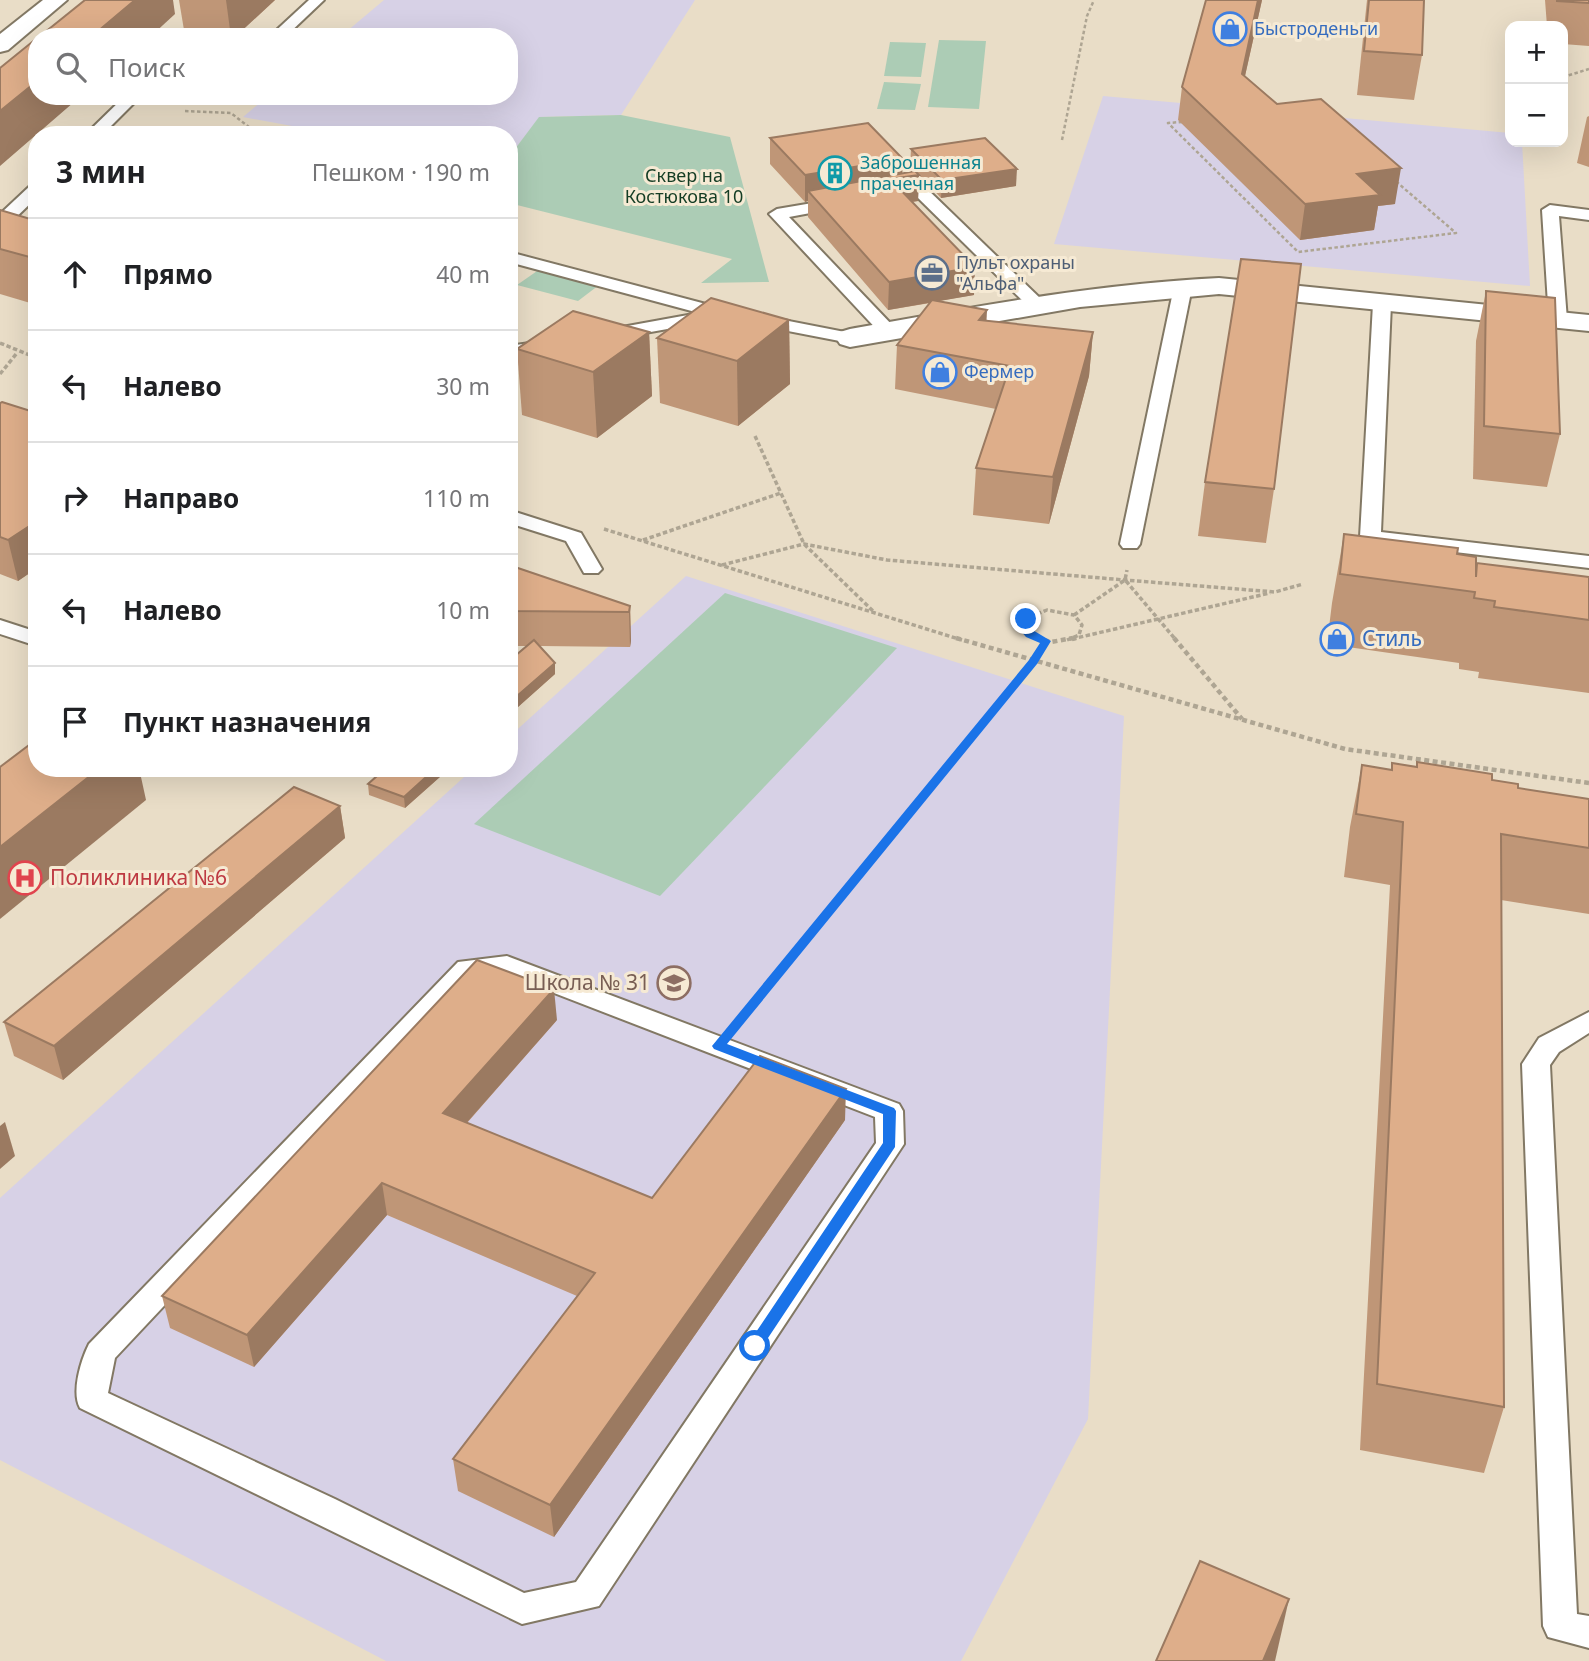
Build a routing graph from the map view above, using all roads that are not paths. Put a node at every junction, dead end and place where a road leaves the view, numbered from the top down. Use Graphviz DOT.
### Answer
graph roads {
  1 [pos="56,0"];
  2 [pos="317,0"];
  3 [pos="286,28"];
  4 [pos="0,45"];
  5 [pos="125,105"];
  6 [pos="102,126"];
  7 [pos="912,187"];
  8 [pos="28,199"];
  9 [pos="855,201"];
  10 [pos="28,215"];
  11 [pos="1589,215"];
  12 [pos="3,229"];
  13 [pos="518,259"];
  14 [pos="1184,287"];
  15 [pos="1382,304"];
  16 [pos="1037,305"];
  17 [pos="724,314"];
  18 [pos="1558,320"];
  19 [pos="1589,323"];
  20 [pos="888,331"];
  21 [pos="590,338"];
  22 [pos="850,338"];
  23 [pos="563,343"];
  24 [pos="518,350"];
  25 [pos="518,519"];
  26 [pos="1130,544"];
  27 [pos="1589,562"];
  28 [pos="591,569"];
  29 [pos="0,627"];
  30 [pos="28,636"];
  31 [pos="1589,1021"];
  32 [pos="719,1046"];
  33 [pos="1589,1632"];
  1 -- 4 [label="street"];
  2 -- 3 [label="lane"];
  5 -- 6 [label="lane"];
  7 -- 16 [label="lane"];
  8 -- 12 [label="lane"];
  9 -- 20 [label="lane"];
  10 -- 12 [label="lane"];
  11 -- 18 [label="lane"];
  13 -- 17 [label="lane"];
  14 -- 15 [label="street"];
  14 -- 16 [label="street"];
  14 -- 26 [label="lane"];
  15 -- 18 [label="street"];
  15 -- 27 [label="lane"];
  16 -- 20 [label="street"];
  17 -- 21 [label="lane"];
  17 -- 22 [label="lane"];
  18 -- 19 [label="street"];
  20 -- 22 [label="street"];
  23 -- 24 [label="lane"];
  25 -- 28 [label="lane"];
  29 -- 30 [label="lane"];
  31 -- 33 [label="lane"];
  32 -- 32 [label="lane"];
}
